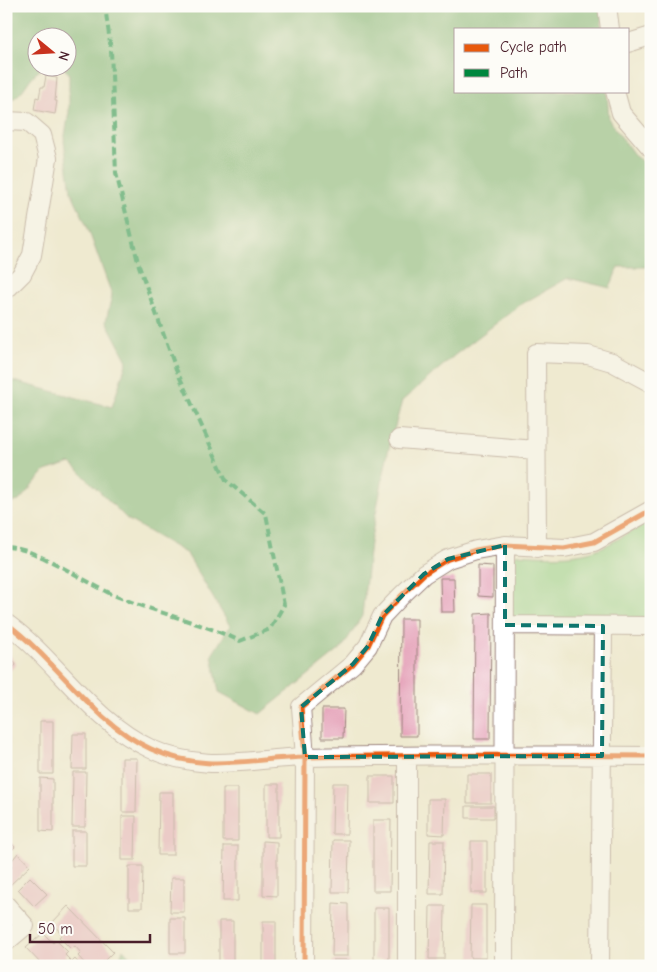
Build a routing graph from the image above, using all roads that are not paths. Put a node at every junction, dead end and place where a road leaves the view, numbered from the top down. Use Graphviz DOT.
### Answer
graph roads {
  1 [pos="608,6"];
  2 [pos="610,28"];
  3 [pos="651,36"];
  4 [pos="630,42"];
  5 [pos="615,92"];
  6 [pos="6,121"];
  7 [pos="651,148"];
  8 [pos="6,290"];
  9 [pos="651,383"];
  10 [pos="398,439"];
  11 [pos="536,450"];
  12 [pos="651,510"];
  13 [pos="506,545"];
  14 [pos="537,548"];
  15 [pos="6,623"];
  16 [pos="505,625"];
  17 [pos="603,626"];
  18 [pos="651,626"];
  19 [pos="504,756"];
  20 [pos="602,756"];
  21 [pos="651,756"];
  22 [pos="305,757"];
  23 [pos="407,757"];
  24 [pos="6,905"];
  25 [pos="6,942"];
  26 [pos="304,966"];
  27 [pos="407,966"];
  28 [pos="504,966"];
  29 [pos="600,966"];
  1 -- 2 [label="street"];
  3 -- 4 [label="street"];
  5 -- 7 [label="street"];
  6 -- 8 [label="street"];
  9 -- 11 [label="street"];
  10 -- 11 [label="street"];
  11 -- 14 [label="street"];
  12 -- 14 [label="street"];
  13 -- 14 [label="street"];
  13 -- 16 [label="street"];
  13 -- 22 [label="street"];
  15 -- 22 [label="street"];
  16 -- 17 [label="street"];
  16 -- 19 [label="street"];
  17 -- 18 [label="street"];
  17 -- 20 [label="street"];
  19 -- 20 [label="street"];
  19 -- 23 [label="street"];
  19 -- 28 [label="street"];
  20 -- 21 [label="street"];
  20 -- 29 [label="street"];
  22 -- 23 [label="street"];
  22 -- 26 [label="street"];
  23 -- 27 [label="street"];
  24 -- 25 [label="street"];
}
